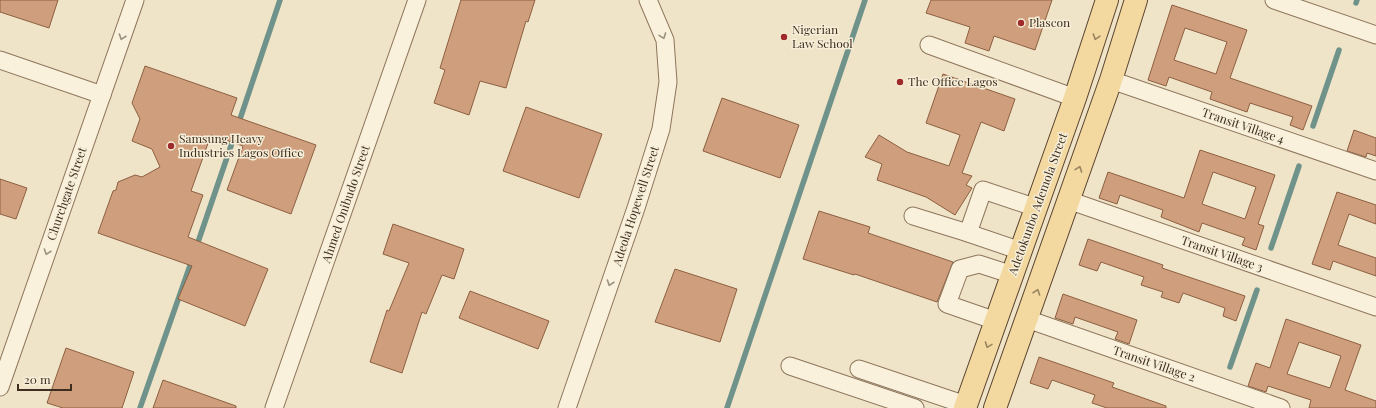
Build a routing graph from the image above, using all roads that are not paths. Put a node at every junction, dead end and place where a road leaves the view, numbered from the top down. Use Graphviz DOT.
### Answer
graph roads {
  1 [pos="135,0"];
  2 [pos="417,0"];
  3 [pos="648,0"];
  4 [pos="1107,0"];
  5 [pos="1136,0"];
  6 [pos="1274,0"];
  7 [pos="1376,35"];
  8 [pos="928,45"];
  9 [pos="0,60"];
  10 [pos="1111,80"];
  11 [pos="102,95"];
  12 [pos="1076,98"];
  13 [pos="1376,172"];
  14 [pos="1068,200"];
  15 [pos="1036,208"];
  16 [pos="913,216"];
  17 [pos="968,233"];
  18 [pos="1021,251"];
  19 [pos="1013,275"];
  20 [pos="1376,307"];
  21 [pos="1027,319"];
  22 [pos="996,321"];
  23 [pos="790,366"];
  24 [pos="859,369"];
  25 [pos="0,387"];
  26 [pos="966,407"];
  27 [pos="274,408"];
  28 [pos="567,408"];
  29 [pos="916,408"];
  30 [pos="995,408"];
  31 [pos="1281,408"];
  1 -- 11 [label="street, Churchgate Street, one-way"];
  2 -- 27 [label="street, Ahmed Onibudo Street"];
  3 -- 28 [label="street, Adeola Hopewell Street, one-way"];
  4 -- 12 [label="main road, Adetokunbo Ademola Street, one-way"];
  5 -- 10 [label="main road"];
  6 -- 7 [label="street"];
  8 -- 12 [label="street"];
  9 -- 11 [label="street"];
  10 -- 13 [label="street, Transit Village 4"];
  14 -- 10 [label="main road, one-way"];
  11 -- 25 [label="street, Churchgate Street, one-way"];
  12 -- 15 [label="main road, Adetokunbo Ademola Street"];
  14 -- 20 [label="street, Transit Village 3"];
  21 -- 14 [label="main road, one-way"];
  15 -- 17 [label="street"];
  15 -- 18 [label="main road, Adetokunbo Ademola Street"];
  16 -- 17 [label="street"];
  17 -- 18 [label="street"];
  18 -- 19 [label="main road, Adetokunbo Ademola Street"];
  19 -- 22 [label="main road, Adetokunbo Ademola Street"];
  19 -- 22 [label="street"];
  21 -- 30 [label="main road"];
  21 -- 31 [label="street, Transit Village 2"];
  22 -- 26 [label="main road, Adetokunbo Ademola Street, one-way"];
  23 -- 29 [label="street"];
  24 -- 26 [label="street"];
}
